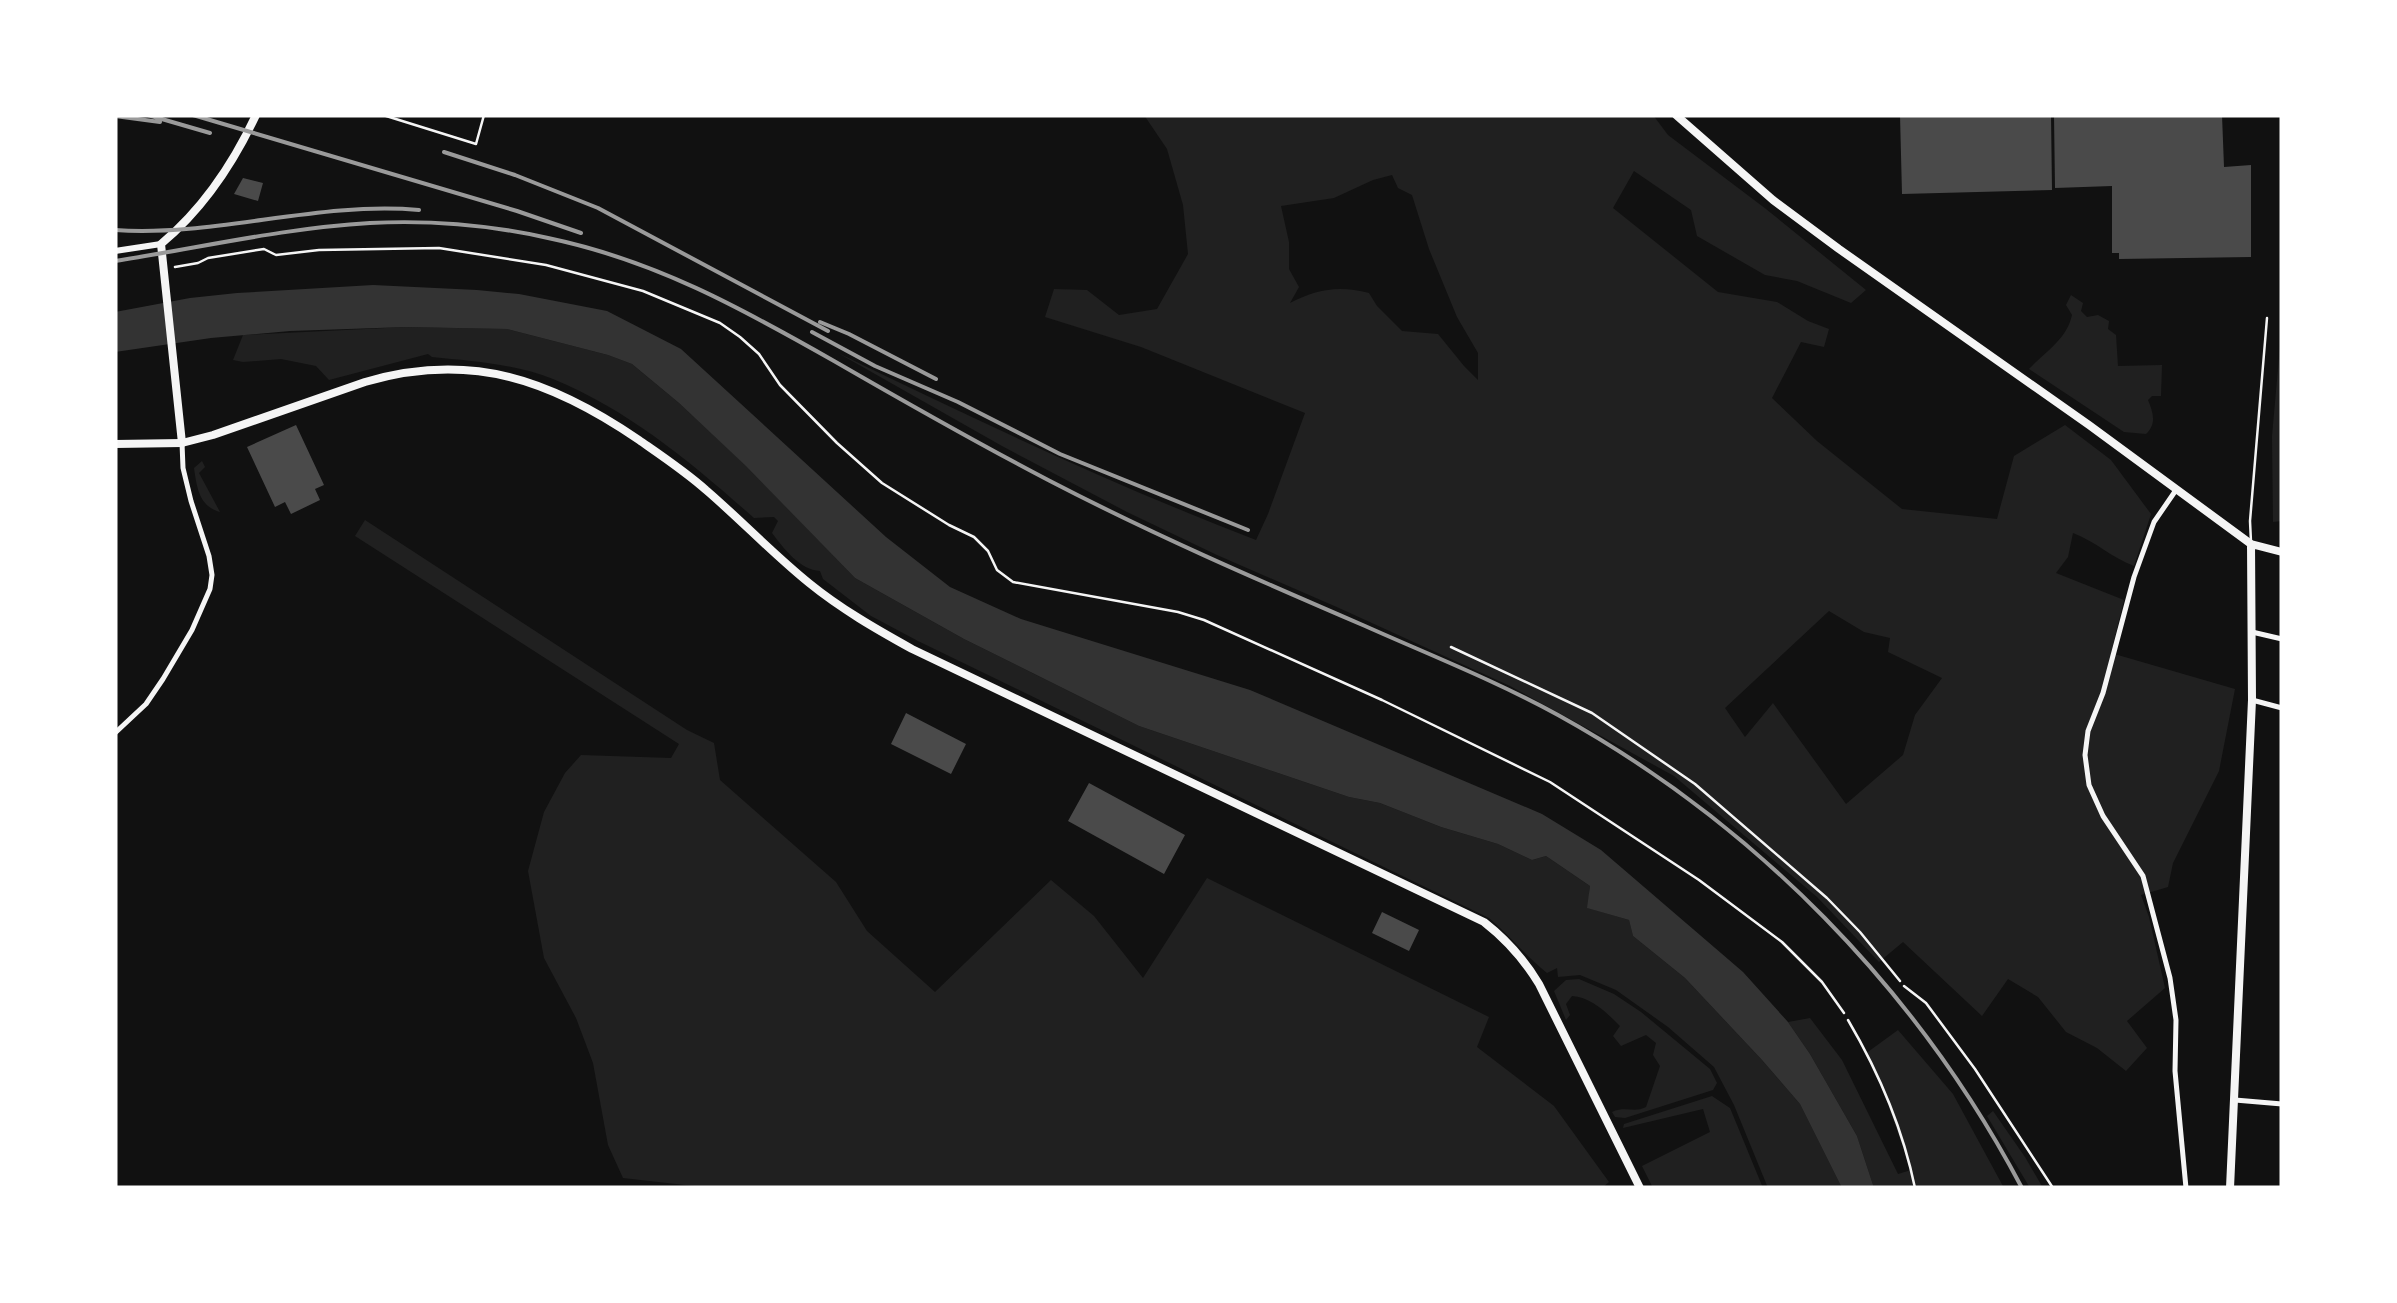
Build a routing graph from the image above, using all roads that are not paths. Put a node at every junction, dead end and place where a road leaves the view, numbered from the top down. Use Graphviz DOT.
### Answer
graph roads {
  1 [pos="256,115"];
  2 [pos="383,115"];
  3 [pos="484,115"];
  4 [pos="1676,115"];
  5 [pos="161,244"];
  6 [pos="115,251"];
  7 [pos="2267,318"];
  8 [pos="182,443"];
  9 [pos="115,444"];
  10 [pos="2176,490"];
  11 [pos="2252,544"];
  12 [pos="2282,552"];
  13 [pos="2252,632"];
  14 [pos="2282,640"];
  15 [pos="2252,700"];
  16 [pos="2282,708"];
  17 [pos="115,732"];
  18 [pos="1904,986"];
  19 [pos="1848,1020"];
  20 [pos="2234,1100"];
  21 [pos="2282,1104"];
  22 [pos="1640,1188"];
  23 [pos="1915,1188"];
  24 [pos="2053,1188"];
  25 [pos="2186,1188"];
  26 [pos="2230,1188"];
  1 -- 5 [label="main road"];
  2 -- 3 [label="lane"];
  4 -- 10 [label="main road"];
  5 -- 6 [label="street"];
  5 -- 8 [label="main road"];
  7 -- 11 [label="lane"];
  8 -- 9 [label="main road"];
  8 -- 17 [label="street"];
  8 -- 22 [label="main road"];
  10 -- 11 [label="main road"];
  10 -- 25 [label="street"];
  11 -- 12 [label="main road"];
  11 -- 13 [label="main road"];
  13 -- 14 [label="street"];
  13 -- 15 [label="main road"];
  15 -- 16 [label="street"];
  15 -- 20 [label="main road"];
  18 -- 24 [label="lane"];
  19 -- 23 [label="lane"];
  20 -- 21 [label="street"];
  20 -- 26 [label="main road"];
}
